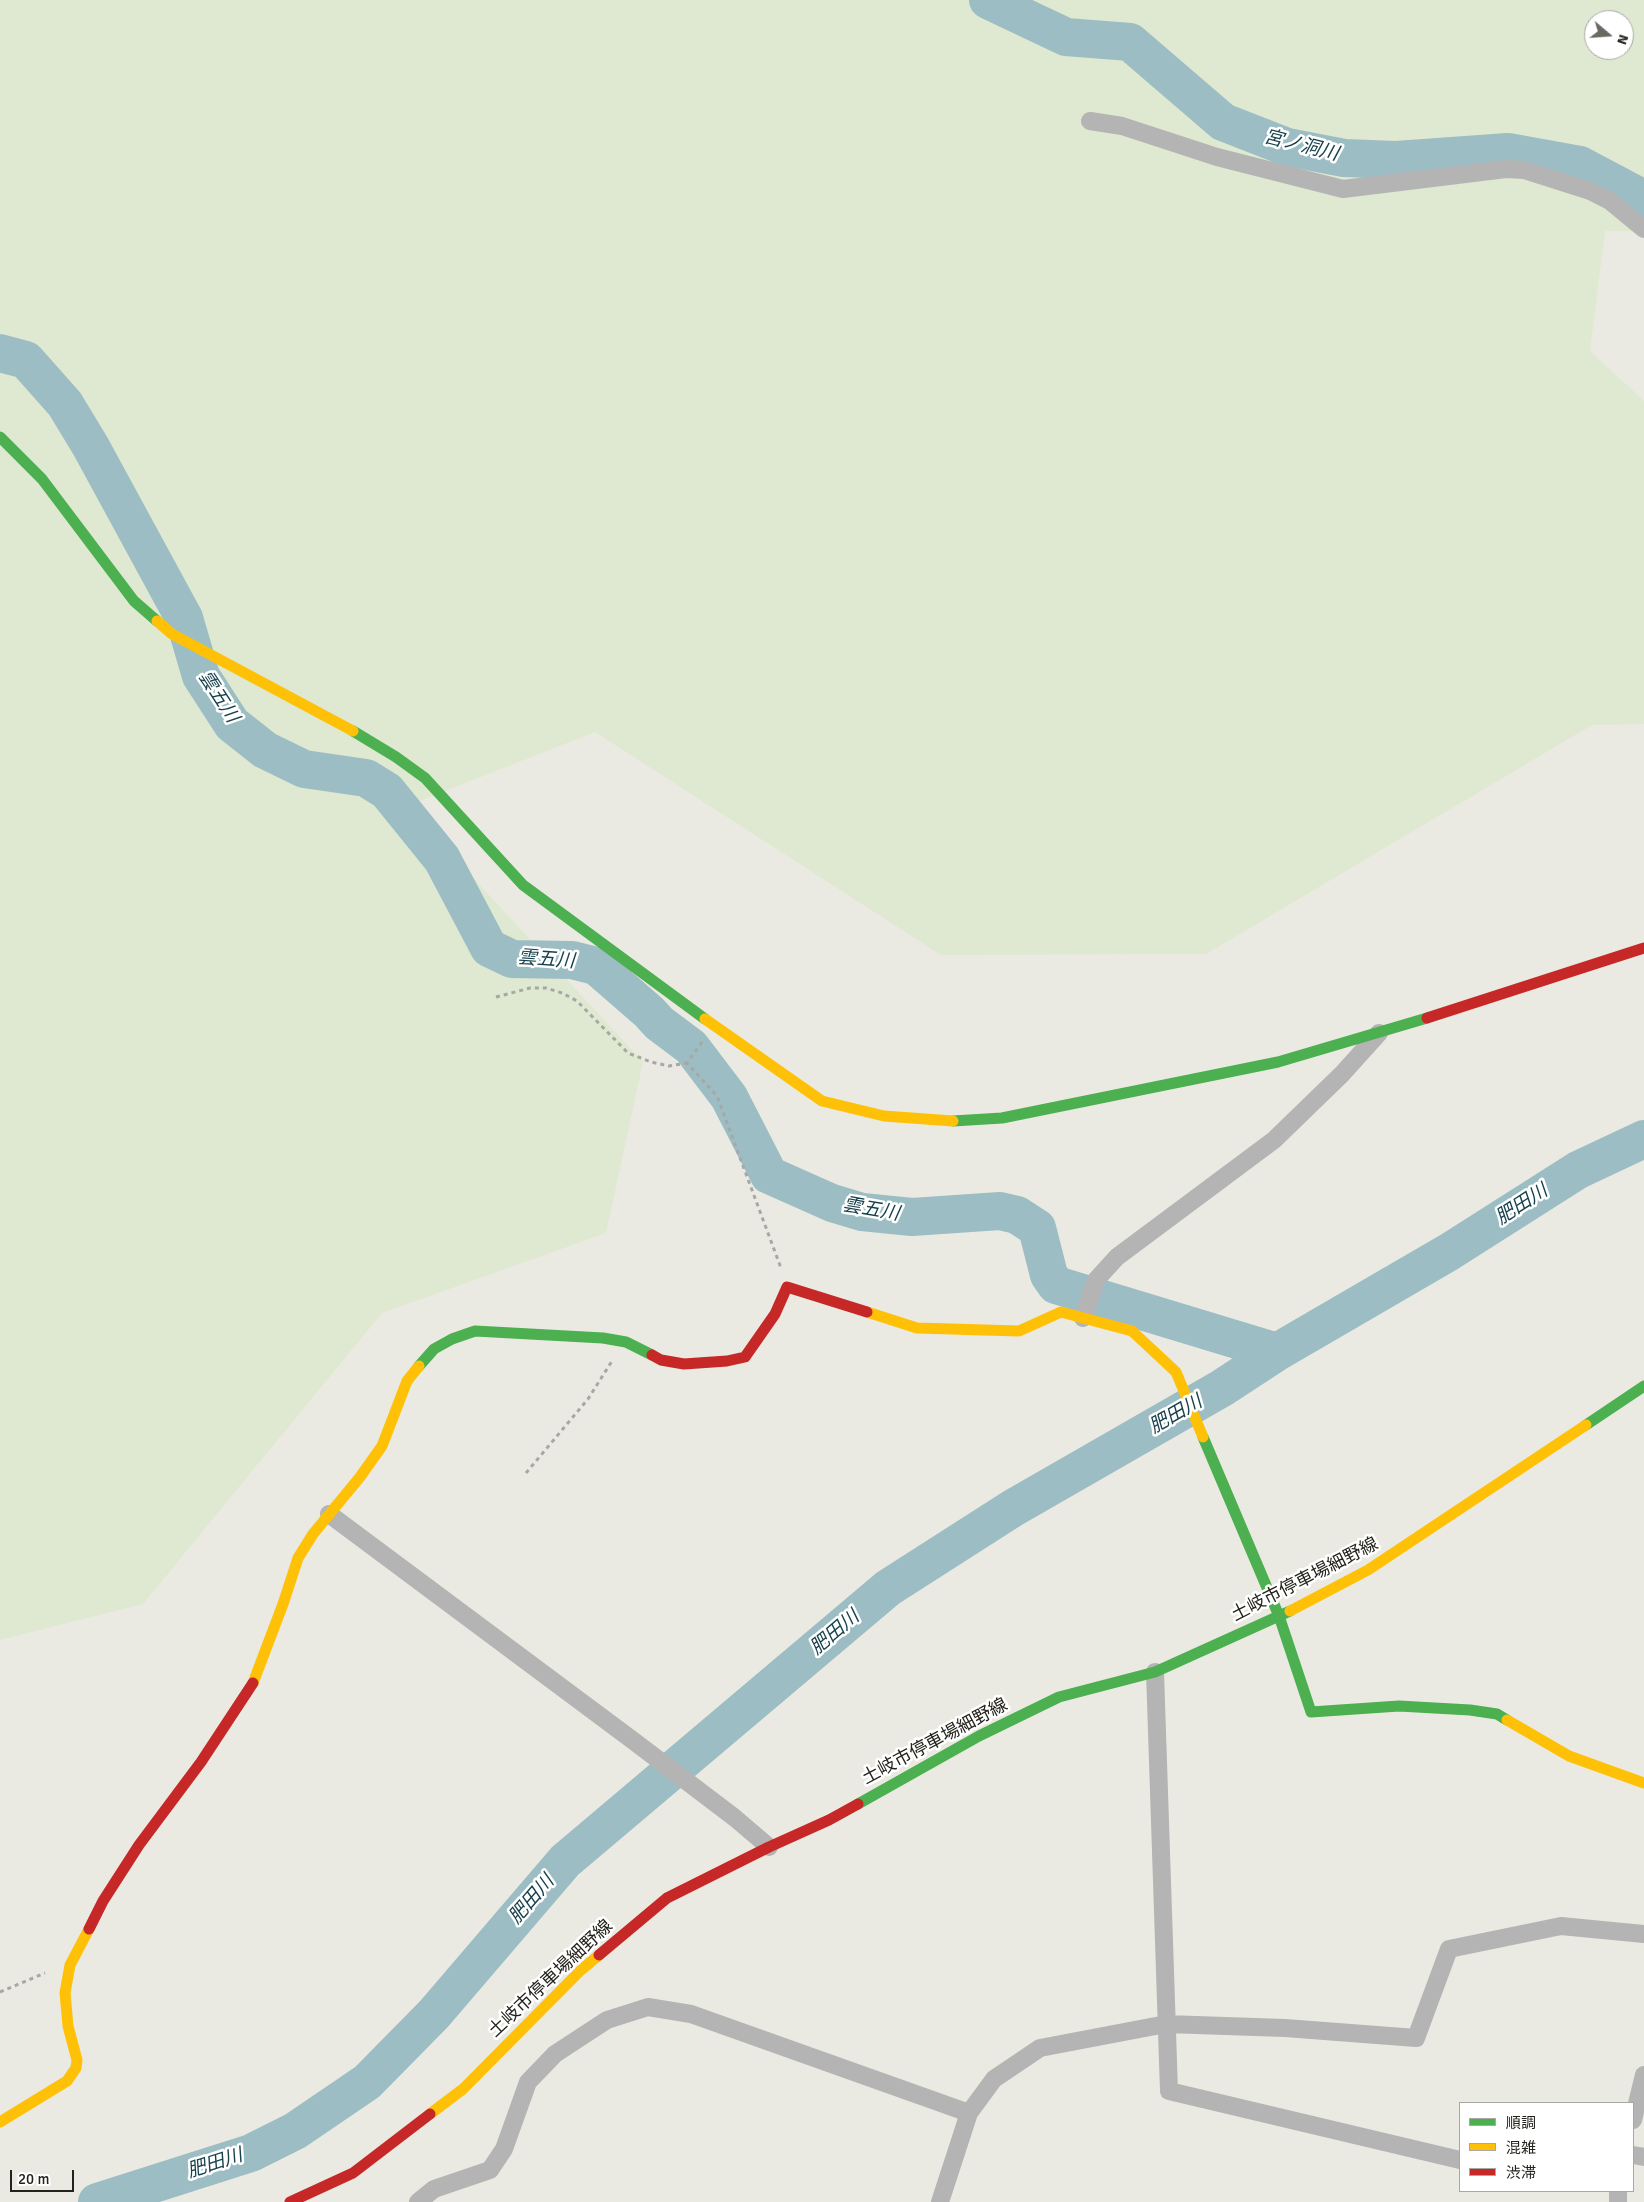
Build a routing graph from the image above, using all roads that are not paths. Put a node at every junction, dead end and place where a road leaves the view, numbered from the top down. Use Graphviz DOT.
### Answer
graph roads {
  1 [pos="1090,121"];
  2 [pos="1644,229"];
  3 [pos="0,437"];
  4 [pos="1644,948"];
  5 [pos="1379,1033"];
  6 [pos="1085,1314"];
  7 [pos="1644,1386"];
  8 [pos="329,1514"];
  9 [pos="1279,1616"];
  10 [pos="1155,1672"];
  11 [pos="1644,1783"];
  12 [pos="769,1847"];
  13 [pos="1644,1934"];
  14 [pos="1166,2024"];
  15 [pos="1644,2075"];
  16 [pos="969,2113"];
  17 [pos="1634,2116"];
  18 [pos="0,2122"];
  19 [pos="1459,2160"];
  20 [pos="290,2202"];
  21 [pos="418,2202"];
  22 [pos="940,2202"];
  1 -- 2 [label="street"];
  3 -- 5 [label="street"];
  4 -- 5 [label="street"];
  5 -- 6 [label="street"];
  6 -- 8 [label="street"];
  6 -- 9 [label="street"];
  7 -- 9 [label="street, 土岐市停車場細野線"];
  8 -- 12 [label="street"];
  8 -- 18 [label="street"];
  9 -- 10 [label="street, 土岐市停車場細野線"];
  9 -- 11 [label="street"];
  10 -- 12 [label="street, 土岐市停車場細野線"];
  10 -- 14 [label="street"];
  12 -- 20 [label="street, 土岐市停車場細野線"];
  13 -- 14 [label="street"];
  14 -- 16 [label="street"];
  14 -- 19 [label="street"];
  15 -- 17 [label="street"];
  16 -- 21 [label="street"];
  16 -- 22 [label="street"];
}
